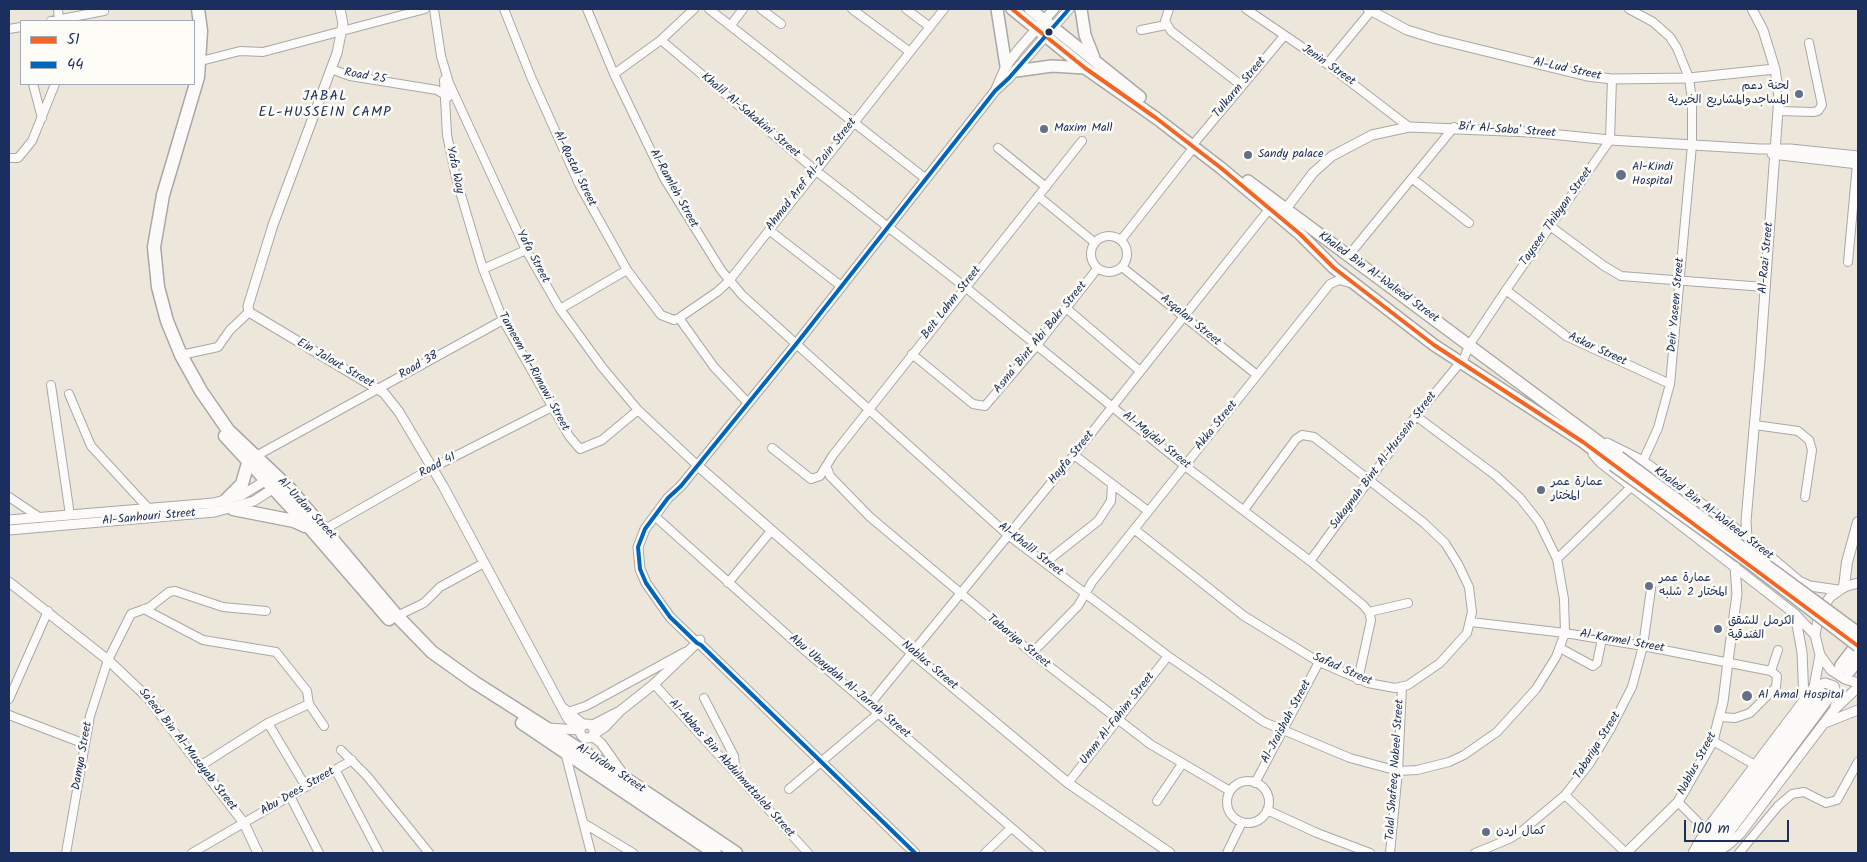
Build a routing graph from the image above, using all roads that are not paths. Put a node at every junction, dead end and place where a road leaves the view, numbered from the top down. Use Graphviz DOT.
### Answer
graph roads {
  1 [pos="198,9"];
  2 [pos="340,9"];
  3 [pos="425,9"];
  4 [pos="434,9"];
  5 [pos="504,9"];
  6 [pos="587,9"];
  7 [pos="694,9"];
  8 [pos="709,9"];
  9 [pos="743,9"];
  10 [pos="761,9"];
  11 [pos="852,9"];
  12 [pos="906,9"];
  13 [pos="944,9"];
  14 [pos="997,9"];
  15 [pos="1012,9"];
  16 [pos="1030,9"];
  17 [pos="1054,9"];
  18 [pos="1069,9"];
  19 [pos="1080,9"];
  20 [pos="1169,9"];
  21 [pos="1246,9"];
  22 [pos="1629,9"];
  23 [pos="1752,9"];
  24 [pos="1369,10"];
  25 [pos="104,11"];
  26 [pos="61,20"];
  27 [pos="1049,23"];
  28 [pos="781,24"];
  29 [pos="731,25"];
  30 [pos="1166,25"];
  31 [pos="930,27"];
  32 [pos="1140,30"];
  33 [pos="342,31"];
  34 [pos="1041,33"];
  35 [pos="1284,36"];
  36 [pos="195,39"];
  37 [pos="661,40"];
  38 [pos="1809,43"];
  39 [pos="910,52"];
  40 [pos="1095,60"];
  41 [pos="197,62"];
  42 [pos="1327,64"];
  43 [pos="443,68"];
  44 [pos="1085,68"];
  45 [pos="331,69"];
  46 [pos="1011,69"];
  47 [pos="1775,69"];
  48 [pos="614,74"];
  49 [pos="195,77"];
  50 [pos="1689,78"];
  51 [pos="1612,79"];
  52 [pos="33,85"];
  53 [pos="55,85"];
  54 [pos="190,85"];
  55 [pos="194,85"];
  56 [pos="1241,85"];
  57 [pos="446,96"];
  58 [pos="457,100"];
  59 [pos="1778,111"];
  60 [pos="42,118"];
  61 [pos="853,123"];
  62 [pos="1409,127"];
  63 [pos="1454,127"];
  64 [pos="1610,140"];
  65 [pos="1082,141"];
  66 [pos="1195,144"];
  67 [pos="1692,145"];
  68 [pos="998,148"];
  69 [pos="1776,152"];
  70 [pos="9,158"];
  71 [pos="1858,162"];
  72 [pos="815,170"];
  73 [pos="926,179"];
  74 [pos="1413,179"];
  75 [pos="1046,187"];
  76 [pos="1038,196"];
  77 [pos="1270,208"];
  78 [pos="1286,210"];
  79 [pos="1469,223"];
  80 [pos="1550,226"];
  81 [pos="888,227"];
  82 [pos="769,230"];
  83 [pos="1121,240"];
  84 [pos="1094,242"];
  85 [pos="526,250"];
  86 [pos="1349,255"];
  87 [pos="1848,262"];
  88 [pos="1122,267"];
  89 [pos="1334,268"];
  90 [pos="483,269"];
  91 [pos="1097,269"];
  92 [pos="627,270"];
  93 [pos="729,280"];
  94 [pos="1680,281"];
  95 [pos="841,286"];
  96 [pos="1359,286"];
  97 [pos="1764,286"];
  98 [pos="964,287"];
  99 [pos="1506,290"];
  100 [pos="1066,308"];
  101 [pos="560,309"];
  102 [pos="249,312"];
  103 [pos="1183,316"];
  104 [pos="679,318"];
  105 [pos="503,320"];
  106 [pos="797,343"];
  107 [pos="1470,344"];
  108 [pos="1037,345"];
  109 [pos="912,354"];
  110 [pos="1482,354"];
  111 [pos="181,355"];
  112 [pos="1458,362"];
  113 [pos="1472,369"];
  114 [pos="1140,371"];
  115 [pos="1257,376"];
  116 [pos="51,384"];
  117 [pos="1670,384"];
  118 [pos="379,389"];
  119 [pos="69,394"];
  120 [pos="748,403"];
  121 [pos="1112,406"];
  122 [pos="552,407"];
  123 [pos="870,408"];
  124 [pos="638,410"];
  125 [pos="1416,416"];
  126 [pos="1755,425"];
  127 [pos="1585,438"];
  128 [pos="772,448"];
  129 [pos="1074,455"];
  130 [pos="252,459"];
  131 [pos="1616,461"];
  132 [pos="1643,461"];
  133 [pos="698,466"];
  134 [pos="1185,466"];
  135 [pos="432,468"];
  136 [pos="827,468"];
  137 [pos="1369,480"];
  138 [pos="274,482"];
  139 [pos="1112,484"];
  140 [pos="682,486"];
  141 [pos="1631,487"];
  142 [pos="9,497"];
  143 [pos="1805,497"];
  144 [pos="229,505"];
  145 [pos="149,509"];
  146 [pos="1244,510"];
  147 [pos="1148,511"];
  148 [pos="1746,511"];
  149 [pos="162,512"];
  150 [pos="70,515"];
  151 [pos="39,517"];
  152 [pos="9,520"];
  153 [pos="659,520"];
  154 [pos="1858,522"];
  155 [pos="325,528"];
  156 [pos="1734,528"];
  157 [pos="311,529"];
  158 [pos="1134,529"];
  159 [pos="9,530"];
  160 [pos="771,531"];
  161 [pos="1008,535"];
  162 [pos="1747,537"];
  163 [pos="1557,559"];
  164 [pos="1310,561"];
  165 [pos="1046,562"];
  166 [pos="484,564"];
  167 [pos="1735,566"];
  168 [pos="1782,567"];
  169 [pos="1751,579"];
  170 [pos="9,582"];
  171 [pos="728,583"];
  172 [pos="1858,583"];
  173 [pos="1652,589"];
  174 [pos="1764,589"];
  175 [pos="1841,589"];
  176 [pos="1085,592"];
  177 [pos="960,594"];
  178 [pos="1737,594"];
  179 [pos="1408,603"];
  180 [pos="144,609"];
  181 [pos="48,611"];
  182 [pos="266,611"];
  183 [pos="1369,612"];
  184 [pos="1794,614"];
  185 [pos="396,616"];
  186 [pos="1471,622"];
  187 [pos="1565,633"];
  188 [pos="1858,633"];
  189 [pos="1815,635"];
  190 [pos="1602,639"];
  191 [pos="697,644"];
  192 [pos="1858,645"];
  193 [pos="1643,646"];
  194 [pos="1560,648"];
  195 [pos="1778,650"];
  196 [pos="912,653"];
  197 [pos="1032,653"];
  198 [pos="1820,655"];
  199 [pos="1168,656"];
  200 [pos="1858,659"];
  201 [pos="108,660"];
  202 [pos="1319,662"];
  203 [pos="1728,662"];
  204 [pos="1771,671"];
  205 [pos="1358,680"];
  206 [pos="1858,683"];
  207 [pos="654,684"];
  208 [pos="1402,687"];
  209 [pos="1858,687"];
  210 [pos="1821,692"];
  211 [pos="704,698"];
  212 [pos="9,699"];
  213 [pos="1804,700"];
  214 [pos="309,704"];
  215 [pos="870,704"];
  216 [pos="1834,710"];
  217 [pos="1858,710"];
  218 [pos="566,711"];
  219 [pos="880,712"];
  220 [pos="9,715"];
  221 [pos="1720,717"];
  222 [pos="1116,720"];
  223 [pos="268,723"];
  224 [pos="1823,724"];
  225 [pos="324,726"];
  226 [pos="547,728"];
  227 [pos="587,730"];
  228 [pos="1282,731"];
  229 [pos="1712,741"];
  230 [pos="85,744"];
  231 [pos="341,750"];
  232 [pos="565,752"];
  233 [pos="352,760"];
  234 [pos="822,762"];
  235 [pos="1858,762"];
  236 [pos="1182,764"];
  237 [pos="1755,765"];
  238 [pos="200,766"];
  239 [pos="336,771"];
  240 [pos="1398,771"];
  241 [pos="736,774"];
  242 [pos="626,779"];
  243 [pos="1255,782"];
  244 [pos="1068,783"];
  245 [pos="306,787"];
  246 [pos="789,789"];
  247 [pos="1230,791"];
  248 [pos="1565,795"];
  249 [pos="290,796"];
  250 [pos="1157,801"];
  251 [pos="1678,802"];
  252 [pos="1267,810"];
  253 [pos="1242,822"];
  254 [pos="244,823"];
  255 [pos="585,824"];
  256 [pos="1011,828"];
  257 [pos="1706,830"];
  258 [pos="66,853"];
  259 [pos="192,853"];
  260 [pos="258,853"];
  261 [pos="319,853"];
  262 [pos="379,853"];
  263 [pos="429,853"];
  264 [pos="591,853"];
  265 [pos="633,853"];
  266 [pos="715,853"];
  267 [pos="736,853"];
  268 [pos="808,853"];
  269 [pos="915,853"];
  270 [pos="986,853"];
  271 [pos="1041,853"];
  272 [pos="1170,853"];
  273 [pos="1227,853"];
  274 [pos="1370,853"];
  275 [pos="1390,853"];
  276 [pos="1475,853"];
  277 [pos="1626,853"];
  278 [pos="1693,853"];
  279 [pos="1698,853"];
  280 [pos="1714,853"];
  281 [pos="1739,853"];
  1 -- 41 [label="highway, Al-Urdon Street"];
  2 -- 33 [label="street"];
  3 -- 33 [label="street"];
  4 -- 43 [label="street, Yafa Street"];
  5 -- 92 [label="street, Al-Qastal Street"];
  6 -- 48 [label="street, Al-Ramleh Street"];
  7 -- 37 [label="street"];
  8 -- 29 [label="street"];
  9 -- 29 [label="street"];
  10 -- 28 [label="street"];
  11 -- 39 [label="street"];
  12 -- 31 [label="street"];
  13 -- 31 [label="street, Ahmad Aref Al-Zain Street"];
  14 -- 46 [label="main road"];
  15 -- 34 [label="main road, Khaled Bin Al-Waleed Street"];
  16 -- 27 [label="main road, Khaled Bin Al-Waleed Street"];
  17 -- 27 [label="street"];
  18 -- 27 [label="street"];
  19 -- 40 [label="main road"];
  20 -- 30 [label="street"];
  21 -- 35 [label="street, Jenin Street"];
  22 -- 50 [label="street"];
  23 -- 47 [label="street, Al-Razi Street"];
  24 -- 42 [label="street"];
  24 -- 51 [label="street, Al-Lud Street"];
  25 -- 26 [label="street"];
  27 -- 34 [label="street"];
  27 -- 40 [label="main road, Khaled Bin Al-Waleed Street"];
  29 -- 61 [label="street"];
  30 -- 32 [label="street"];
  30 -- 56 [label="street"];
  31 -- 39 [label="street, Ahmad Aref Al-Zain Street"];
  33 -- 41 [label="street"];
  33 -- 45 [label="street"];
  34 -- 44 [label="main road, Khaled Bin Al-Waleed Street"];
  34 -- 46 [label="street"];
  35 -- 42 [label="street, Jenin Street"];
  35 -- 56 [label="street, Tulkarm Street"];
  36 -- 41 [label="highway, Al-Urdon Street"];
  37 -- 48 [label="street"];
  37 -- 72 [label="street, Khalil Al-Sakakini Street"];
  38 -- 59 [label="street"];
  39 -- 61 [label="street, Ahmad Aref Al-Zain Street"];
  40 -- 66 [label="main road, Khaled Bin Al-Waleed Street"];
  41 -- 49 [label="highway, Al-Urdon Street"];
  42 -- 62 [label="street, Jenin Street"];
  43 -- 57 [label="street, Yafa Way"];
  43 -- 58 [label="street, Yafa Street"];
  44 -- 46 [label="main road"];
  44 -- 66 [label="main road, Khaled Bin Al-Waleed Street"];
  45 -- 57 [label="street, Road 25"];
  45 -- 102 [label="street"];
  46 -- 73 [label="street"];
  47 -- 50 [label="street, Al-Lud Street"];
  47 -- 59 [label="street, Al-Razi Street"];
  48 -- 93 [label="street, Al-Ramleh Street"];
  50 -- 51 [label="street, Al-Lud Street"];
  50 -- 67 [label="street, Deir Yaseen Street"];
  51 -- 64 [label="street"];
  52 -- 60 [label="street"];
  53 -- 60 [label="street"];
  54 -- 130 [label="highway, Al-Urdon Street"];
  55 -- 111 [label="highway, Al-Urdon Street"];
  56 -- 66 [label="street, Tulkarm Street"];
  57 -- 58 [label="street, Road 25"];
  57 -- 90 [label="street, Yafa Way"];
  58 -- 85 [label="street, Yafa Street"];
  59 -- 69 [label="street, Al-Razi Street"];
  60 -- 70 [label="street"];
  61 -- 72 [label="street, Ahmad Aref Al-Zain Street"];
  61 -- 73 [label="street"];
  62 -- 63 [label="street, Bi'r Al-Saba' Street"];
  62 -- 78 [label="street, Bi'r Al-Saba' Street"];
  63 -- 64 [label="street, Bi'r Al-Saba' Street"];
  63 -- 74 [label="street"];
  64 -- 67 [label="street, Bi'r Al-Saba' Street"];
  64 -- 80 [label="street, Tayseer Thibyan Street"];
  65 -- 75 [label="street, Beit Lahm Street"];
  66 -- 77 [label="main road, Khaled Bin Al-Waleed Street"];
  66 -- 78 [label="main road, Khaled Bin Al-Waleed Street"];
  66 -- 83 [label="street"];
  67 -- 69 [label="street, Bi'r Al-Saba' Street"];
  67 -- 94 [label="street, Deir Yaseen Street"];
  68 -- 75 [label="street"];
  69 -- 71 [label="street, Bi'r Al-Saba' Street"];
  69 -- 97 [label="street, Al-Razi Street"];
  71 -- 87 [label="street"];
  72 -- 81 [label="street, Khalil Al-Sakakini Street"];
  72 -- 82 [label="street, Ahmad Aref Al-Zain Street"];
  73 -- 81 [label="street"];
  74 -- 79 [label="street"];
  74 -- 86 [label="street"];
  75 -- 76 [label="street, Beit Lahm Street"];
  76 -- 84 [label="street"];
  76 -- 98 [label="street, Beit Lahm Street"];
  77 -- 89 [label="main road, Khaled Bin Al-Waleed Street"];
  77 -- 103 [label="street, Hayfa Street"];
  78 -- 86 [label="main road, Khaled Bin Al-Waleed Street"];
  80 -- 94 [label="street"];
  80 -- 99 [label="street, Tayseer Thibyan Street"];
  81 -- 95 [label="street"];
  81 -- 98 [label="street, Al-Majdel Street"];
  82 -- 93 [label="street, Ahmad Aref Al-Zain Street"];
  82 -- 95 [label="street"];
  83 -- 84 [label="street"];
  83 -- 88 [label="street"];
  84 -- 91 [label="street"];
  85 -- 90 [label="street"];
  85 -- 101 [label="street, Yafa Street"];
  86 -- 89 [label="main road"];
  86 -- 107 [label="main road, Khaled Bin Al-Waleed Street"];
  88 -- 91 [label="street"];
  88 -- 103 [label="street, Asqalan Street"];
  89 -- 96 [label="main road, Khaled Bin Al-Waleed Street"];
  90 -- 105 [label="street, Tameem Al-Rimawi Street"];
  91 -- 100 [label="street, Asma' Bint Abi Bakr Street"];
  92 -- 101 [label="street"];
  92 -- 104 [label="street, Al-Qastal Street"];
  93 -- 104 [label="street, Ahmad Aref Al-Zain Street"];
  93 -- 106 [label="street, Al-Ramleh Street"];
  94 -- 97 [label="street"];
  94 -- 117 [label="street, Deir Yaseen Street"];
  95 -- 106 [label="street"];
  96 -- 112 [label="main road, Khaled Bin Al-Waleed Street"];
  96 -- 115 [label="street, Akka Street"];
  97 -- 126 [label="street, Al-Razi Street"];
  98 -- 108 [label="street, Al-Majdel Street"];
  98 -- 109 [label="street, Beit Lahm Street"];
  99 -- 107 [label="street, Tayseer Thibyan Street"];
  99 -- 117 [label="street, Askar Street"];
  100 -- 108 [label="street, Asma' Bint Abi Bakr Street"];
  100 -- 114 [label="street"];
  101 -- 124 [label="street, Yafa Street"];
  102 -- 111 [label="street"];
  102 -- 118 [label="street, Ein Jalout Street"];
  103 -- 114 [label="street, Hayfa Street"];
  103 -- 115 [label="street, Asqalan Street"];
  104 -- 120 [label="street"];
  105 -- 118 [label="street, Road 38"];
  105 -- 122 [label="street, Tameem Al-Rimawi Street"];
  106 -- 120 [label="street"];
  106 -- 123 [label="street, Al-Khalil Street"];
  107 -- 110 [label="main road, Khaled Bin Al-Waleed Street"];
  107 -- 112 [label="street, Sukaynah Bint Al-Hussein Street"];
  108 -- 109 [label="street, Asma' Bint Abi Bakr Street"];
  108 -- 121 [label="street, Al-Majdel Street"];
  109 -- 123 [label="street, Beit Lahm Street"];
  110 -- 113 [label="main road"];
  110 -- 127 [label="main road, Khaled Bin Al-Waleed Street"];
  111 -- 130 [label="highway, Al-Urdon Street"];
  112 -- 113 [label="main road, Khaled Bin Al-Waleed Street"];
  112 -- 125 [label="street, Sukaynah Bint Al-Hussein Street"];
  113 -- 127 [label="main road, Khaled Bin Al-Waleed Street"];
  114 -- 121 [label="street, Hayfa Street"];
  115 -- 134 [label="street, Akka Street"];
  116 -- 150 [label="street"];
  117 -- 132 [label="street, Deir Yaseen Street"];
  118 -- 130 [label="street, Road 38"];
  118 -- 135 [label="street, Ein Jalout Street"];
  119 -- 145 [label="street"];
  120 -- 133 [label="street"];
  121 -- 129 [label="street, Hayfa Street"];
  121 -- 134 [label="street, Al-Majdel Street"];
  122 -- 124 [label="street, Tameem Al-Rimawi Street"];
  122 -- 135 [label="street, Road 41"];
  123 -- 136 [label="street, Beit Lahm Street"];
  123 -- 161 [label="street, Al-Khalil Street"];
  124 -- 133 [label="street, Yafa Street"];
  125 -- 137 [label="street, Sukaynah Bint Al-Hussein Street"];
  125 -- 163 [label="street"];
  126 -- 143 [label="street"];
  126 -- 148 [label="street, Al-Razi Street"];
  127 -- 131 [label="main road, Khaled Bin Al-Waleed Street"];
  127 -- 132 [label="street, Khaled Bin Al-Waleed Street"];
  127 -- 141 [label="street, Khaled Bin Al-Waleed Street"];
  128 -- 136 [label="street"];
  129 -- 139 [label="street"];
  129 -- 161 [label="street, Hayfa Street"];
  130 -- 138 [label="highway, Al-Urdon Street"];
  130 -- 144 [label="highway"];
  131 -- 188 [label="main road, Khaled Bin Al-Waleed Street, bridge"];
  131 -- 192 [label="main road, Khaled Bin Al-Waleed Street, bridge"];
  132 -- 156 [label="street, Khaled Bin Al-Waleed Street"];
  133 -- 140 [label="street"];
  133 -- 160 [label="street, Nablus Street"];
  134 -- 146 [label="street, Al-Majdel Street"];
  134 -- 147 [label="street, Akka Street"];
  135 -- 155 [label="street, Road 41"];
  135 -- 166 [label="street, Ein Jalout Street"];
  136 -- 177 [label="street, Tabariya Street"];
  137 -- 146 [label="street"];
  137 -- 164 [label="street, Sukaynah Bint Al-Hussein Street"];
  137 -- 186 [label="street"];
  138 -- 144 [label="street, Al-Sanhouri Street"];
  138 -- 155 [label="highway, Al-Urdon Street"];
  138 -- 157 [label="highway, Al-Urdon Street"];
  139 -- 147 [label="street"];
  139 -- 165 [label="street"];
  140 -- 153 [label="street"];
  140 -- 191 [label="street"];
  141 -- 163 [label="street"];
  141 -- 167 [label="street, Khaled Bin Al-Waleed Street"];
  142 -- 151 [label="street"];
  144 -- 149 [label="street, Al-Sanhouri Street"];
  144 -- 157 [label="highway"];
  145 -- 149 [label="street, Al-Sanhouri Street"];
  145 -- 150 [label="street, Al-Sanhouri Street"];
  146 -- 164 [label="street, Al-Majdel Street"];
  147 -- 158 [label="street, Akka Street"];
  148 -- 156 [label="street, Al-Razi Street"];
  148 -- 162 [label="street, Al-Razi Street"];
  149 -- 159 [label="street, Al-Sanhouri Street"];
  150 -- 151 [label="street, Al-Sanhouri Street"];
  151 -- 152 [label="street, Al-Sanhouri Street"];
  153 -- 171 [label="street, Abu Ubaydah Al-Jarrah Street"];
  153 -- 191 [label="street"];
  154 -- 175 [label="main road"];
  155 -- 185 [label="highway, Al-Urdon Street"];
  156 -- 162 [label="street, Khaled Bin Al-Waleed Street"];
  157 -- 232 [label="highway, Al-Urdon Street"];
  158 -- 176 [label="street, Akka Street"];
  158 -- 202 [label="street, Safad Street"];
  160 -- 171 [label="street"];
  160 -- 196 [label="street, Nablus Street"];
  161 -- 165 [label="street, Al-Khalil Street"];
  161 -- 177 [label="street, Hayfa Street"];
  162 -- 168 [label="street, Khaled Bin Al-Waleed Street"];
  163 -- 187 [label="street"];
  164 -- 183 [label="street, Al-Majdel Street"];
  165 -- 176 [label="street, Al-Khalil Street"];
  166 -- 185 [label="street"];
  166 -- 218 [label="street, Ein Jalout Street"];
  167 -- 169 [label="street, Khaled Bin Al-Waleed Street"];
  167 -- 178 [label="street, Nablus Street"];
  168 -- 174 [label="street"];
  168 -- 175 [label="street, Khaled Bin Al-Waleed Street"];
  169 -- 174 [label="street, Khaled Bin Al-Waleed Street"];
  169 -- 178 [label="street"];
  170 -- 181 [label="street, Sa'eed Bin Al-Musayab Street"];
  171 -- 215 [label="street, Abu Ubaydah Al-Jarrah Street"];
  172 -- 175 [label="street"];
  173 -- 193 [label="street, Tabariya Street"];
  174 -- 184 [label="street, Khaled Bin Al-Waleed Street"];
  175 -- 189 [label="street"];
  176 -- 197 [label="street, Akka Street"];
  176 -- 199 [label="street, Al-Khalil Street"];
  177 -- 196 [label="street, Hayfa Street"];
  177 -- 197 [label="street, Tabariya Street"];
  178 -- 203 [label="street, Nablus Street"];
  179 -- 183 [label="street"];
  180 -- 182 [label="street, Damya Street"];
  180 -- 201 [label="street, Damya Street"];
  180 -- 214 [label="street"];
  181 -- 201 [label="street, Sa'eed Bin Al-Musayab Street"];
  181 -- 212 [label="street"];
  183 -- 205 [label="street"];
  184 -- 189 [label="street, Khaled Bin Al-Waleed Street"];
  184 -- 213 [label="street"];
  185 -- 226 [label="highway, Al-Urdon Street"];
  186 -- 187 [label="street, Al-Karmel Street"];
  186 -- 208 [label="street"];
  187 -- 190 [label="street, Al-Karmel Street"];
  187 -- 194 [label="street"];
  189 -- 198 [label="street"];
  190 -- 193 [label="street, Al-Karmel Street"];
  190 -- 194 [label="street"];
  191 -- 207 [label="street"];
  191 -- 218 [label="street"];
  191 -- 234 [label="street"];
  192 -- 200 [label="highway"];
  193 -- 203 [label="street, Al-Karmel Street"];
  193 -- 248 [label="street, Tabariya Street"];
  194 -- 240 [label="street"];
  195 -- 204 [label="street"];
  196 -- 215 [label="street, Hayfa Street"];
  196 -- 244 [label="street, Nablus Street"];
  197 -- 222 [label="street, Tabariya Street"];
  198 -- 206 [label="street"];
  198 -- 210 [label="street"];
  199 -- 222 [label="street, Umm Al-Fahim Street"];
  199 -- 228 [label="street, Al-Khalil Street"];
  201 -- 230 [label="street, Damya Street"];
  201 -- 238 [label="street, Sa'eed Bin Al-Musayab Street"];
  202 -- 205 [label="street, Safad Street"];
  202 -- 228 [label="street, Al-Jraishah Street"];
  203 -- 204 [label="street, Al-Karmel Street"];
  203 -- 221 [label="street, Nablus Street"];
  204 -- 221 [label="street"];
  205 -- 208 [label="street, Safad Street"];
  207 -- 227 [label="street"];
  207 -- 241 [label="street, Al-Abbas Bin Abdulmuttaleb Street"];
  208 -- 240 [label="street, Talal Shafeeq Nabeel Street"];
  209 -- 216 [label="street"];
  210 -- 213 [label="street"];
  210 -- 216 [label="street"];
  210 -- 279 [label="highway"];
  210 -- 280 [label="highway"];
  211 -- 241 [label="street"];
  213 -- 237 [label="street"];
  214 -- 223 [label="street"];
  214 -- 225 [label="street"];
  215 -- 219 [label="street, Abu Ubaydah Al-Jarrah Street"];
  216 -- 224 [label="street"];
  217 -- 224 [label="street"];
  218 -- 227 [label="street, Ein Jalout Street"];
  219 -- 234 [label="street"];
  219 -- 256 [label="street, Abu Ubaydah Al-Jarrah Street"];
  220 -- 230 [label="street"];
  221 -- 229 [label="street, Nablus Street"];
  222 -- 236 [label="street, Tabariya Street"];
  222 -- 244 [label="street, Umm Al-Fahim Street"];
  223 -- 238 [label="street"];
  223 -- 245 [label="street"];
  224 -- 280 [label="street"];
  226 -- 227 [label="street"];
  226 -- 242 [label="highway, Al-Urdon Street"];
  227 -- 242 [label="street, Ein Jalout Street"];
  228 -- 240 [label="street, Al-Khalil Street"];
  228 -- 243 [label="street, Al-Jraishah Street"];
  229 -- 237 [label="street"];
  229 -- 251 [label="street, Nablus Street"];
  230 -- 258 [label="street, Damya Street"];
  231 -- 233 [label="street"];
  232 -- 255 [label="street"];
  232 -- 266 [label="highway, Al-Urdon Street"];
  233 -- 239 [label="street, Abu Dees Street"];
  233 -- 263 [label="street"];
  234 -- 246 [label="street"];
  234 -- 269 [label="street"];
  235 -- 281 [label="street"];
  236 -- 247 [label="street, Tabariya Street"];
  236 -- 250 [label="street"];
  237 -- 257 [label="street"];
  238 -- 254 [label="street, Sa'eed Bin Al-Musayab Street"];
  239 -- 245 [label="street, Abu Dees Street"];
  239 -- 262 [label="street"];
  240 -- 275 [label="street, Talal Shafeeq Nabeel Street"];
  241 -- 268 [label="street, Al-Abbas Bin Abdulmuttaleb Street"];
  242 -- 267 [label="highway, Al-Urdon Street"];
  243 -- 247 [label="street"];
  243 -- 252 [label="street"];
  244 -- 272 [label="street, Nablus Street"];
  245 -- 249 [label="street, Abu Dees Street"];
  247 -- 253 [label="street"];
  248 -- 276 [label="street, Tabariya Street"];
  248 -- 277 [label="street"];
  249 -- 254 [label="street, Abu Dees Street"];
  249 -- 261 [label="street"];
  251 -- 257 [label="street"];
  251 -- 277 [label="street, Nablus Street"];
  252 -- 253 [label="street"];
  252 -- 274 [label="street"];
  253 -- 273 [label="street"];
  254 -- 259 [label="street, Abu Dees Street"];
  254 -- 260 [label="street, Sa'eed Bin Al-Musayab Street"];
  255 -- 264 [label="street"];
  255 -- 265 [label="street"];
  256 -- 270 [label="street"];
  256 -- 271 [label="street, Abu Ubaydah Al-Jarrah Street"];
  257 -- 278 [label="street"];
}
